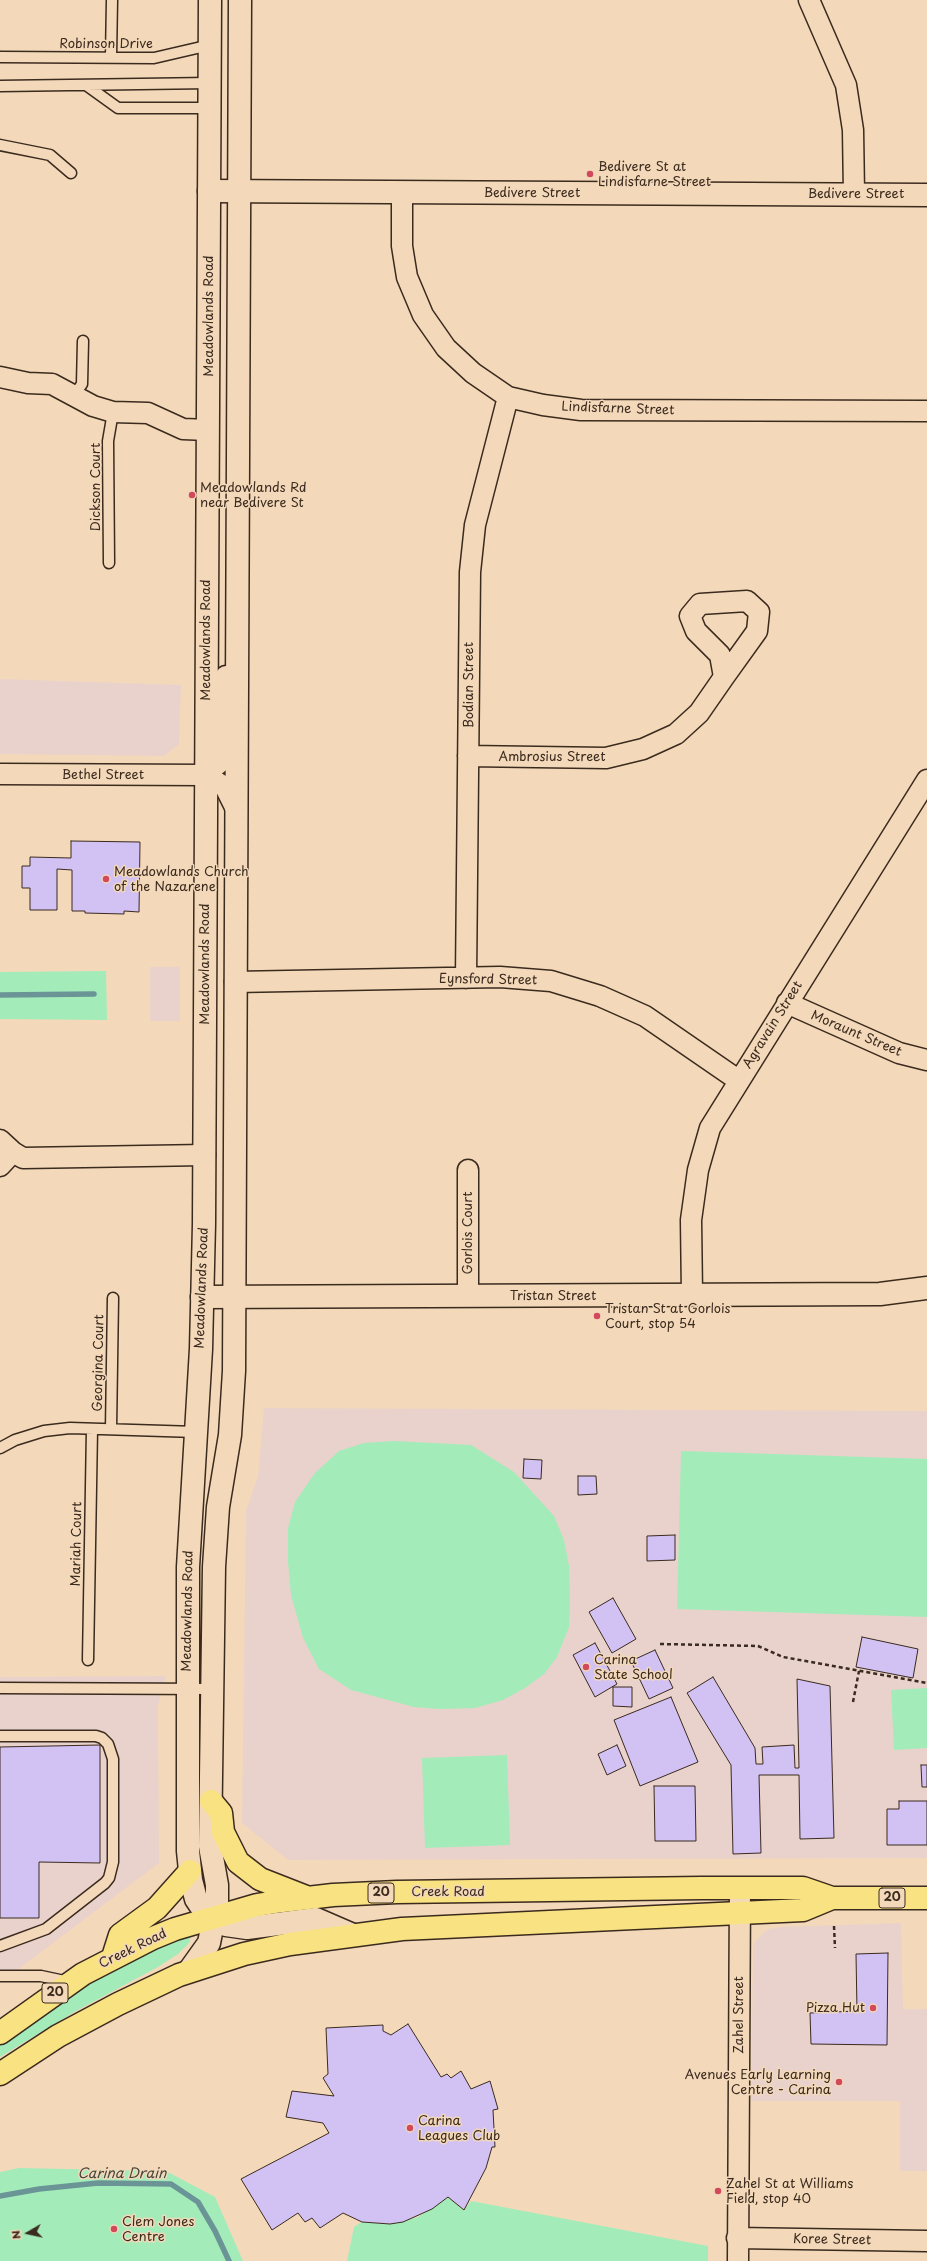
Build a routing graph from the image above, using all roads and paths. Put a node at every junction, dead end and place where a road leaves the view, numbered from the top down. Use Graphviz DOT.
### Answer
graph roads {
  1 [pos="112,0"];
  2 [pos="210,0"];
  3 [pos="240,0"];
  4 [pos="809,0"];
  5 [pos="210,45"];
  6 [pos="0,57"];
  7 [pos="111,58"];
  8 [pos="210,83"];
  9 [pos="86,85"];
  10 [pos="0,86"];
  11 [pos="210,108"];
  12 [pos="0,145"];
  13 [pos="71,173"];
  14 [pos="209,191"];
  15 [pos="239,192"];
  16 [pos="402,192"];
  17 [pos="854,194"];
  18 [pos="927,195"];
  19 [pos="83,342"];
  20 [pos="0,377"];
  21 [pos="75,394"];
  22 [pos="508,397"];
  23 [pos="927,411"];
  24 [pos="113,412"];
  25 [pos="208,430"];
  26 [pos="109,563"];
  27 [pos="237,599"];
  28 [pos="724,677"];
  29 [pos="468,756"];
  30 [pos="0,774"];
  31 [pos="205,776"];
  32 [pos="925,787"];
  33 [pos="236,809"];
  34 [pos="466,978"];
  35 [pos="235,982"];
  36 [pos="787,1003"];
  37 [pos="927,1060"];
  38 [pos="738,1080"];
  39 [pos="4,1153"];
  40 [pos="205,1155"];
  41 [pos="468,1170"];
  42 [pos="927,1288"];
  43 [pos="692,1295"];
  44 [pos="468,1296"];
  45 [pos="202,1297"];
  46 [pos="234,1297"];
  47 [pos="113,1298"];
  48 [pos="92,1428"];
  49 [pos="111,1429"];
  50 [pos="196,1432"];
  51 [pos="0,1448"];
  52 [pos="660,1644"];
  53 [pos="88,1660"];
  54 [pos="860,1670"];
  55 [pos="927,1683"];
  56 [pos="0,1688"];
  57 [pos="213,1688"];
  58 [pos="187,1689"];
  59 [pos="853,1702"];
  60 [pos="0,1736"];
  61 [pos="211,1801"];
  62 [pos="190,1870"];
  63 [pos="740,1888"];
  64 [pos="308,1898"];
  65 [pos="832,1898"];
  66 [pos="927,1898"];
  67 [pos="740,1913"];
  68 [pos="214,1918"];
  69 [pos="834,1926"];
  70 [pos="353,1935"];
  71 [pos="0,1946"];
  72 [pos="834,1948"];
  73 [pos="113,1957"];
  74 [pos="189,1971"];
  75 [pos="0,1976"];
  76 [pos="71,1982"];
  77 [pos="0,2033"];
  78 [pos="0,2074"];
  79 [pos="737,2238"];
  80 [pos="927,2241"];
  81 [pos="738,2261"];
  1 -- 7 [label="lane"];
  2 -- 5 [label="main road, Meadowlands Road"];
  3 -- 15 [label="main road, Meadowlands Road"];
  4 -- 17 [label="street"];
  5 -- 7 [label="lane, Robinson Drive"];
  5 -- 8 [label="main road, Meadowlands Road"];
  6 -- 7 [label="lane, Robinson Drive"];
  8 -- 9 [label="lane"];
  8 -- 11 [label="main road, Meadowlands Road"];
  9 -- 10 [label="lane"];
  9 -- 11 [label="lane"];
  11 -- 14 [label="main road, Meadowlands Road"];
  12 -- 13 [label="lane"];
  14 -- 15 [label="main road, Bedivere Street"];
  14 -- 25 [label="main road, Meadowlands Road"];
  15 -- 16 [label="main road, Bedivere Street"];
  15 -- 27 [label="main road, Meadowlands Road"];
  16 -- 17 [label="main road, Bedivere Street"];
  16 -- 22 [label="street, Lindisfarne Street"];
  17 -- 18 [label="main road, Bedivere Street"];
  19 -- 21 [label="lane"];
  20 -- 21 [label="street"];
  21 -- 24 [label="street"];
  22 -- 23 [label="street, Lindisfarne Street"];
  22 -- 29 [label="street, Bodian Street"];
  24 -- 25 [label="street"];
  24 -- 26 [label="lane, Dickson Court"];
  25 -- 31 [label="main road, Meadowlands Road"];
  27 -- 31 [label="street"];
  27 -- 33 [label="main road, Meadowlands Road"];
  28 -- 29 [label="street, Ambrosius Street"];
  29 -- 34 [label="street, Bodian Street"];
  30 -- 31 [label="street, Bethel Street"];
  31 -- 33 [label="street"];
  31 -- 40 [label="main road, Meadowlands Road"];
  32 -- 36 [label="street, Agravain Street"];
  33 -- 35 [label="main road, Meadowlands Road"];
  34 -- 35 [label="street, Eynsford Street"];
  34 -- 38 [label="street, Eynsford Street"];
  35 -- 46 [label="main road, Meadowlands Road"];
  36 -- 37 [label="street, Moraunt Street"];
  36 -- 38 [label="street, Agravain Street"];
  38 -- 43 [label="street, Agravain Street"];
  39 -- 40 [label="street"];
  40 -- 45 [label="main road, Meadowlands Road"];
  41 -- 44 [label="street, Gorlois Court"];
  42 -- 43 [label="main road, Tristan Street"];
  43 -- 44 [label="main road, Tristan Street"];
  44 -- 46 [label="main road, Tristan Street"];
  45 -- 46 [label="main road, Tristan Street"];
  45 -- 50 [label="main road, Meadowlands Road"];
  46 -- 57 [label="main road, Meadowlands Road"];
  47 -- 49 [label="lane, Georgina Court"];
  48 -- 49 [label="lane"];
  48 -- 51 [label="lane"];
  48 -- 53 [label="lane, Mariah Court"];
  49 -- 50 [label="lane"];
  50 -- 58 [label="main road, Meadowlands Road"];
  52 -- 54 [label="path"];
  54 -- 55 [label="path"];
  54 -- 59 [label="path"];
  56 -- 58 [label="lane"];
  57 -- 58 [label="lane"];
  57 -- 61 [label="main road, Meadowlands Road"];
  58 -- 62 [label="main road, Meadowlands Road"];
  60 -- 71 [label="lane"];
  61 -- 64 [label="main road"];
  61 -- 68 [label="main road, Meadowlands Road"];
  62 -- 68 [label="main road, Meadowlands Road"];
  62 -- 73 [label="main road"];
  63 -- 64 [label="main road, Creek Road / 20"];
  63 -- 65 [label="main road, Creek Road / 20"];
  63 -- 67 [label="street, Zahel Street"];
  64 -- 68 [label="main road, Creek Road / 20"];
  65 -- 66 [label="main road, Creek Road / 20"];
  65 -- 67 [label="main road, Creek Road / 20"];
  67 -- 70 [label="main road, Creek Road / 20"];
  67 -- 79 [label="street, Zahel Street"];
  68 -- 70 [label="main road, Meadowlands Road"];
  68 -- 73 [label="main road, Creek Road / 20"];
  68 -- 74 [label="main road, Meadowlands Road"];
  69 -- 72 [label="path"];
  70 -- 74 [label="main road, Creek Road / 20"];
  73 -- 76 [label="main road, Creek Road / 20"];
  74 -- 78 [label="main road, Creek Road / 20"];
  75 -- 76 [label="lane"];
  76 -- 77 [label="main road, Creek Road / 20"];
  79 -- 80 [label="street, Koree Street"];
  79 -- 81 [label="street, Zahel Street"];
}
